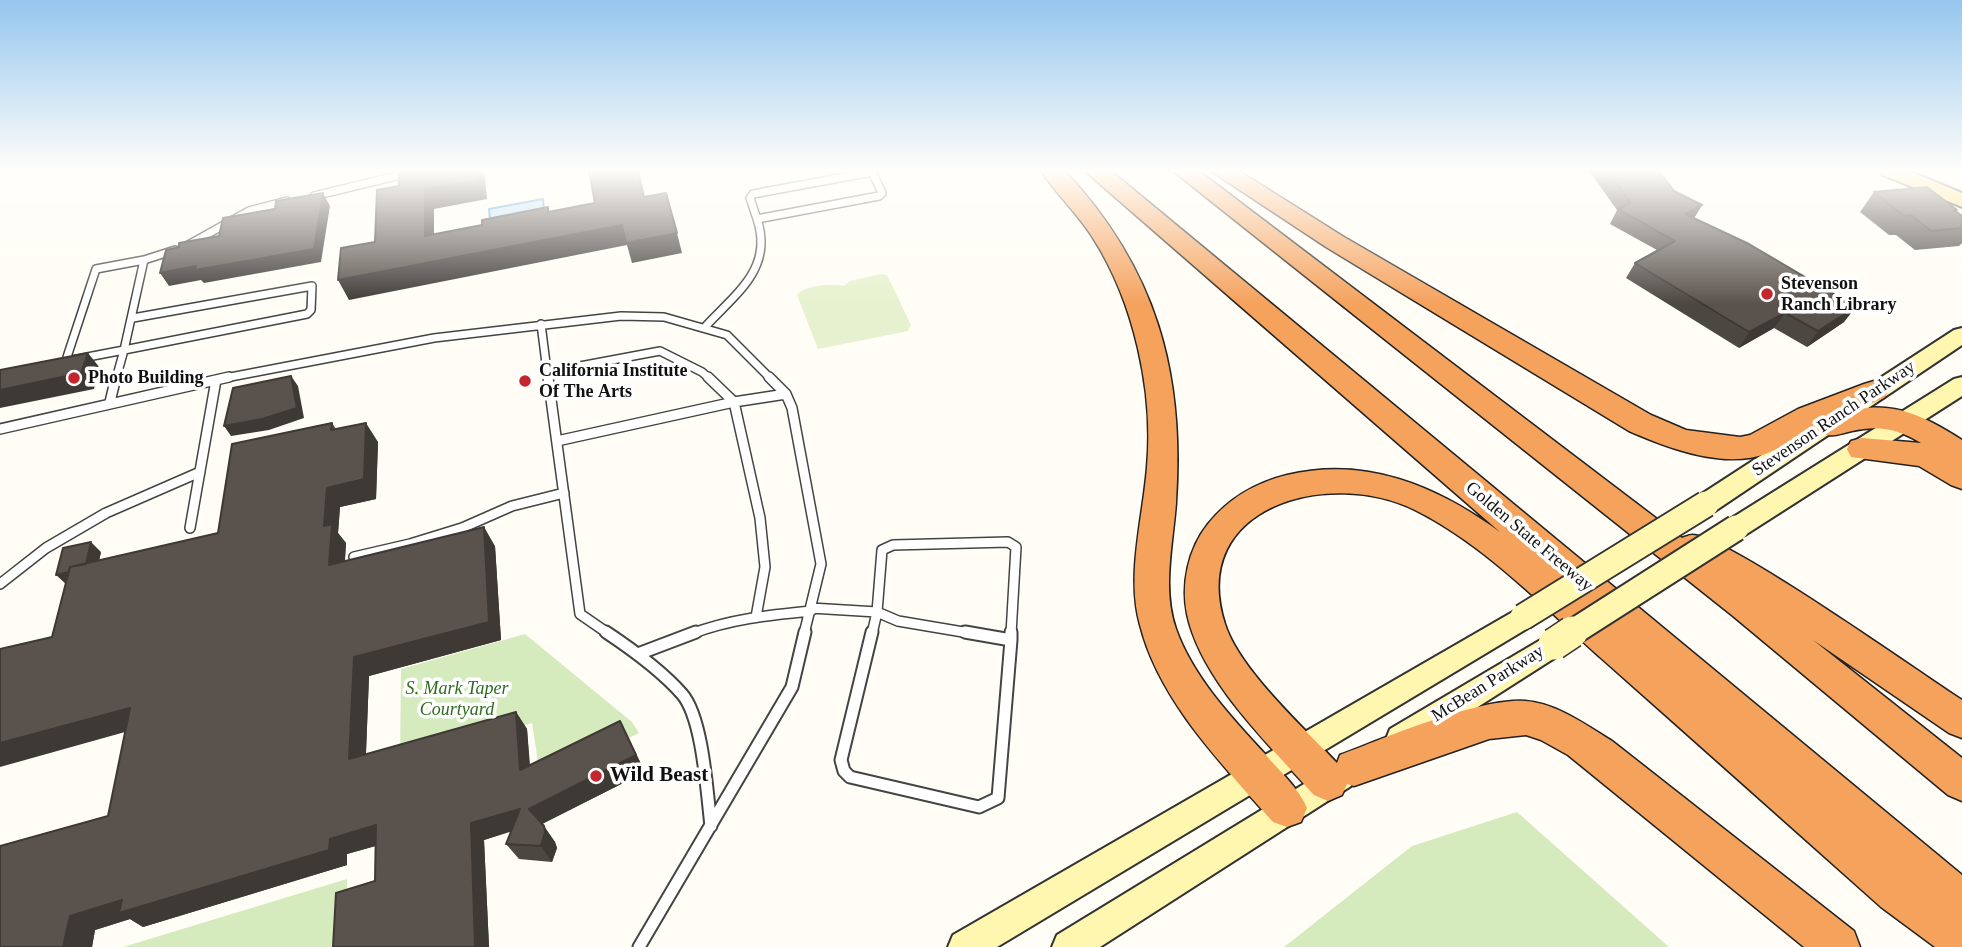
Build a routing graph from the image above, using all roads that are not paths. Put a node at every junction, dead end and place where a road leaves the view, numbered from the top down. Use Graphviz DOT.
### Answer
graph roads {
  1 [pos="242,215"];
  2 [pos="754,215"];
  3 [pos="776,215"];
  4 [pos="1089,215"];
  5 [pos="1148,215"];
  6 [pos="1241,215"];
  7 [pos="1292,215"];
  8 [pos="755,219"];
  9 [pos="144,260"];
  10 [pos="133,318"];
  11 [pos="541,324"];
  12 [pos="704,328"];
  13 [pos="1962,335"];
  14 [pos="124,351"];
  15 [pos="548,372"];
  16 [pos="216,380"];
  17 [pos="1962,385"];
  18 [pos="1874,391"];
  19 [pos="786,394"];
  20 [pos="110,402"];
  21 [pos="734,402"];
  22 [pos="1908,421"];
  23 [pos="1823,428"];
  24 [pos="0,429"];
  25 [pos="557,441"];
  26 [pos="1862,449"];
  27 [pos="1962,455"];
  28 [pos="200,472"];
  29 [pos="1962,477"];
  30 [pos="564,493"];
  31 [pos="1632,518"];
  32 [pos="190,528"];
  33 [pos="354,557"];
  34 [pos="0,584"];
  35 [pos="811,610"];
  36 [pos="877,612"];
  37 [pos="755,617"];
  38 [pos="1011,640"];
  39 [pos="638,653"];
  40 [pos="1962,721"];
  41 [pos="1301,751"];
  42 [pos="1258,775"];
  43 [pos="1341,775"];
  44 [pos="1962,782"];
  45 [pos="1287,808"];
  46 [pos="711,826"];
  47 [pos="1962,903"];
  48 [pos="1962,940"];
  49 [pos="639,947"];
  50 [pos="965,947"];
  51 [pos="1069,947"];
  52 [pos="1838,947"];
  1 -- 9 [label="lane"];
  2 -- 8 [label="lane"];
  3 -- 8 [label="lane"];
  4 -- 42 [label="highway"];
  5 -- 47 [label="highway, Golden State Freeway"];
  6 -- 31 [label="highway"];
  7 -- 18 [label="highway"];
  8 -- 12 [label="lane"];
  9 -- 10 [label="lane"];
  9 -- 14 [label="lane"];
  10 -- 14 [label="lane"];
  10 -- 14 [label="lane"];
  11 -- 12 [label="lane"];
  11 -- 15 [label="lane"];
  11 -- 16 [label="lane"];
  12 -- 19 [label="lane"];
  13 -- 18 [label="main road, Stevenson Ranch Parkway"];
  14 -- 20 [label="lane"];
  15 -- 21 [label="lane"];
  15 -- 25 [label="lane"];
  16 -- 20 [label="lane"];
  16 -- 28 [label="lane"];
  17 -- 22 [label="main road"];
  18 -- 23 [label="main road, Stevenson Ranch Parkway"];
  19 -- 21 [label="lane"];
  19 -- 35 [label="lane"];
  20 -- 24 [label="lane"];
  21 -- 25 [label="lane"];
  21 -- 37 [label="lane"];
  22 -- 23 [label="highway"];
  22 -- 26 [label="main road, McBean Parkway"];
  22 -- 27 [label="highway"];
  23 -- 41 [label="main road, Stevenson Ranch Parkway, bridge"];
  25 -- 30 [label="lane"];
  26 -- 29 [label="highway"];
  26 -- 43 [label="main road, McBean Parkway, bridge"];
  28 -- 32 [label="lane"];
  28 -- 34 [label="lane"];
  30 -- 33 [label="lane"];
  30 -- 39 [label="lane"];
  31 -- 40 [label="highway"];
  31 -- 44 [label="highway"];
  35 -- 36 [label="lane"];
  35 -- 37 [label="lane"];
  35 -- 46 [label="lane"];
  36 -- 38 [label="lane"];
  36 -- 38 [label="lane"];
  36 -- 38 [label="lane"];
  37 -- 39 [label="lane"];
  39 -- 46 [label="lane"];
  41 -- 42 [label="main road"];
  41 -- 43 [label="highway"];
  41 -- 48 [label="highway"];
  42 -- 45 [label="highway"];
  42 -- 50 [label="main road"];
  43 -- 45 [label="main road, McBean Parkway"];
  43 -- 52 [label="highway"];
  45 -- 51 [label="main road, McBean Parkway"];
  46 -- 49 [label="lane"];
}
